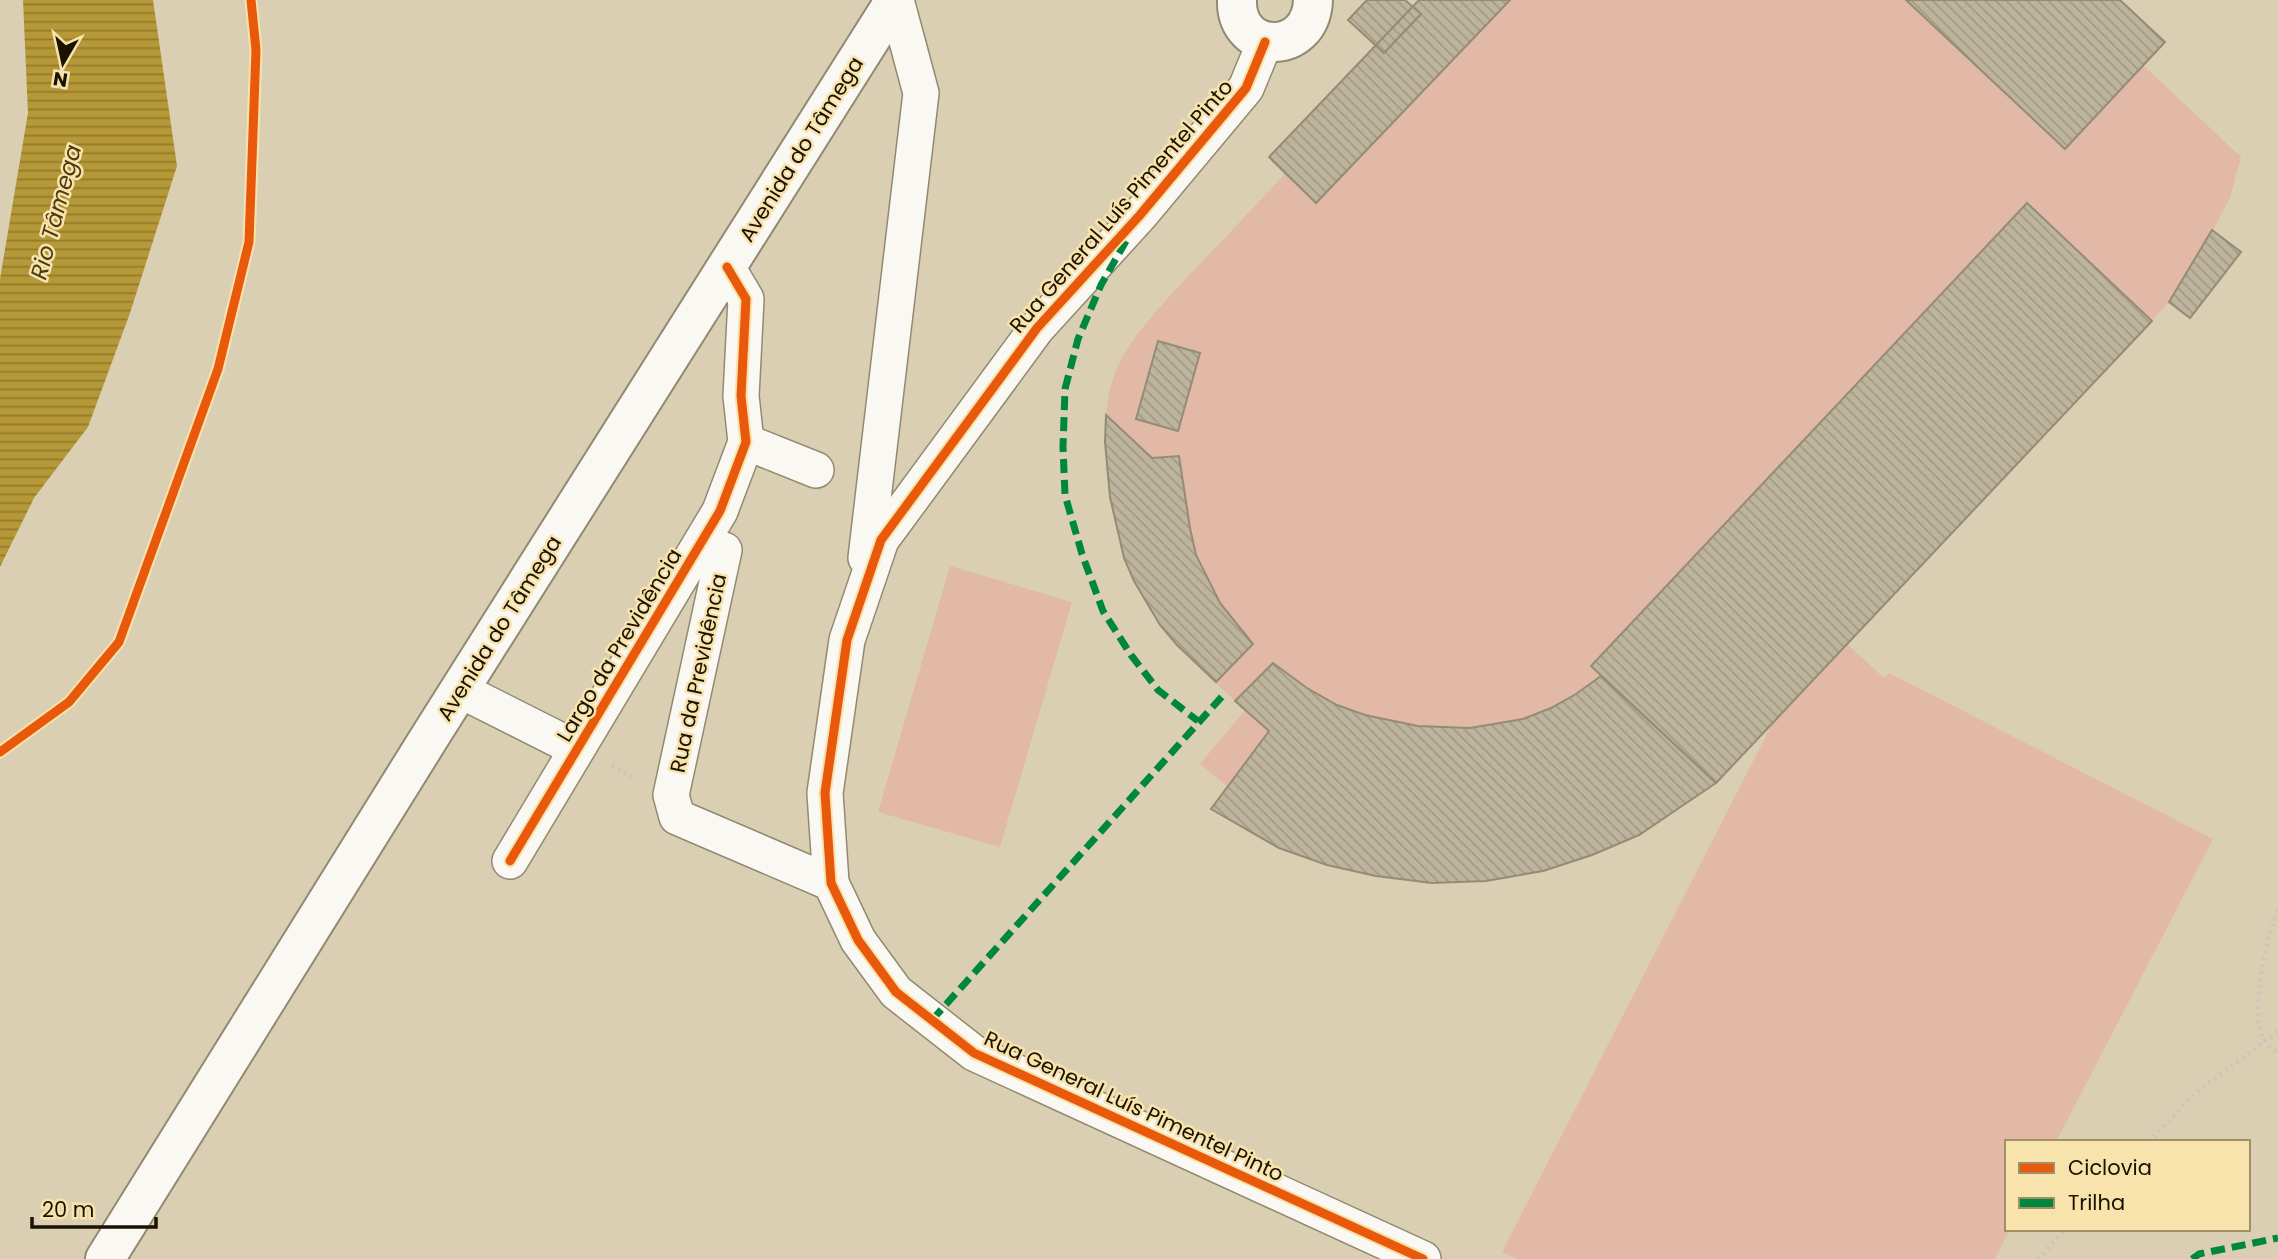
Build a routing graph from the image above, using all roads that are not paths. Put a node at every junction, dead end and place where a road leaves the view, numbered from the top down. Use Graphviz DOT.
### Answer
graph roads {
  1 [pos="896,0"];
  2 [pos="1237,0"];
  3 [pos="1321,4"];
  4 [pos="1265,42"];
  5 [pos="727,267"];
  6 [pos="746,442"];
  7 [pos="816,470"];
  8 [pos="724,550"];
  9 [pos="860,600"];
  10 [pos="460,690"];
  11 [pos="577,749"];
  12 [pos="510,861"];
  13 [pos="831,883"];
  14 [pos="105,1259"];
  15 [pos="1423,1259"];
  1 -- 5 [label="main road, Avenida do Tâmega"];
  1 -- 9 [label="street"];
  2 -- 4 [label="main road"];
  3 -- 4 [label="main road"];
  4 -- 9 [label="street, Rua General Luís Pimentel Pinto"];
  5 -- 6 [label="street"];
  5 -- 10 [label="main road, Avenida do Tâmega"];
  6 -- 7 [label="street"];
  6 -- 11 [label="street, Largo da Previdência"];
  8 -- 13 [label="street, Rua da Previdência"];
  9 -- 13 [label="street, Rua General Luís Pimentel Pinto"];
  10 -- 11 [label="street"];
  10 -- 14 [label="main road, Avenida do Tâmega"];
  11 -- 12 [label="street, Largo da Previdência"];
  13 -- 15 [label="street, Rua General Luís Pimentel Pinto"];
}
